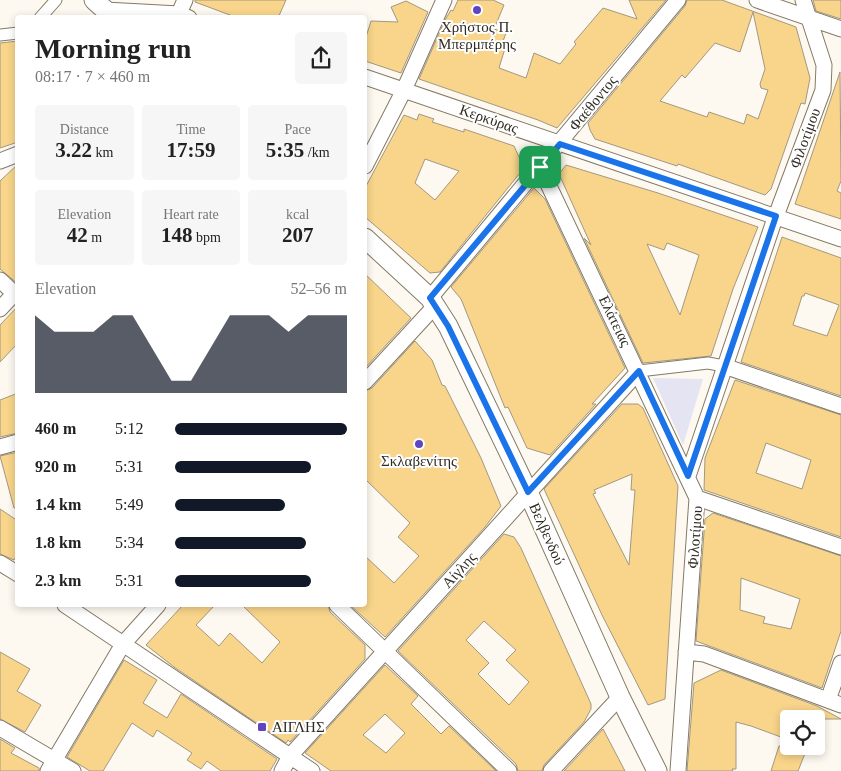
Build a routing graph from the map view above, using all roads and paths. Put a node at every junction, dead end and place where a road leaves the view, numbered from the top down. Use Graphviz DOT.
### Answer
graph roads {
  1 [pos="56,0"];
  2 [pos="444,0"];
  3 [pos="678,0"];
  4 [pos="757,0"];
  5 [pos="804,0"];
  6 [pos="102,11"];
  7 [pos="183,12"];
  8 [pos="43,15"];
  9 [pos="808,17"];
  10 [pos="841,29"];
  11 [pos="15,33"];
  12 [pos="0,35"];
  13 [pos="367,78"];
  14 [pos="404,90"];
  15 [pos="560,144"];
  16 [pos="15,155"];
  17 [pos="0,161"];
  18 [pos="367,162"];
  19 [pos="540,167"];
  20 [pos="776,216"];
  21 [pos="841,239"];
  22 [pos="367,240"];
  23 [pos="0,280"];
  24 [pos="15,293"];
  25 [pos="15,295"];
  26 [pos="432,302"];
  27 [pos="0,309"];
  28 [pos="724,366"];
  29 [pos="639,371"];
  30 [pos="367,380"];
  31 [pos="841,406"];
  32 [pos="15,443"];
  33 [pos="0,447"];
  34 [pos="688,476"];
  35 [pos="528,492"];
  36 [pos="697,498"];
  37 [pos="841,547"];
  38 [pos="0,563"];
  39 [pos="15,572"];
  40 [pos="67,607"];
  41 [pos="156,607"];
  42 [pos="339,607"];
  43 [pos="124,644"];
  44 [pos="386,652"];
  45 [pos="686,652"];
  46 [pos="841,663"];
  47 [pos="620,697"];
  48 [pos="834,703"];
  49 [pos="0,728"];
  50 [pos="290,756"];
  51 [pos="51,765"];
  52 [pos="73,771"];
  53 [pos="282,771"];
  54 [pos="312,771"];
  55 [pos="509,771"];
  56 [pos="551,771"];
  57 [pos="657,771"];
  58 [pos="678,771"];
  1 -- 8 [label="street"];
  2 -- 14 [label="street"];
  3 -- 15 [label="street, Φαέθοντος"];
  4 -- 9 [label="street"];
  5 -- 9 [label="street, Φιλοτίμου"];
  6 -- 7 [label="street"];
  9 -- 10 [label="street"];
  9 -- 20 [label="street, Φιλοτίμου"];
  11 -- 12 [label="street"];
  13 -- 14 [label="street, Κερκύρας"];
  14 -- 15 [label="street, Κερκύρας"];
  14 -- 18 [label="street"];
  15 -- 19 [label="street, Φαέθοντος"];
  15 -- 20 [label="street, Κερκύρας"];
  16 -- 17 [label="street"];
  19 -- 26 [label="street, Φαέθοντος"];
  19 -- 29 [label="street, Ελάτειας"];
  20 -- 21 [label="street, Κερκύρας"];
  20 -- 28 [label="street, Φιλοτίμου"];
  22 -- 26 [label="street, Βελβενδού"];
  23 -- 24 [label="street"];
  25 -- 27 [label="street"];
  26 -- 30 [label="street, Φαέθοντος"];
  26 -- 35 [label="street, Βελβενδού"];
  28 -- 29 [label="street"];
  28 -- 31 [label="street"];
  28 -- 34 [label="street, Φιλοτίμου"];
  29 -- 34 [label="street, Ελάτειας"];
  29 -- 35 [label="street, Αίγλης"];
  32 -- 33 [label="street"];
  34 -- 36 [label="street, Φιλοτίμου"];
  35 -- 44 [label="street, Αίγλης"];
  35 -- 47 [label="street, Βελβενδού"];
  36 -- 37 [label="street"];
  36 -- 45 [label="street, Φιλοτίμου"];
  38 -- 39 [label="street"];
  40 -- 43 [label="street"];
  41 -- 43 [label="street"];
  42 -- 44 [label="street"];
  43 -- 50 [label="street"];
  43 -- 51 [label="street"];
  44 -- 50 [label="street, Αίγλης"];
  44 -- 55 [label="street"];
  45 -- 48 [label="street"];
  45 -- 58 [label="street, Φιλοτίμου"];
  46 -- 48 [label="street"];
  47 -- 56 [label="street"];
  47 -- 57 [label="street, Βελβενδού"];
  49 -- 51 [label="street"];
  50 -- 53 [label="street, Αίγλης"];
  50 -- 54 [label="street"];
  51 -- 52 [label="street"];
}
